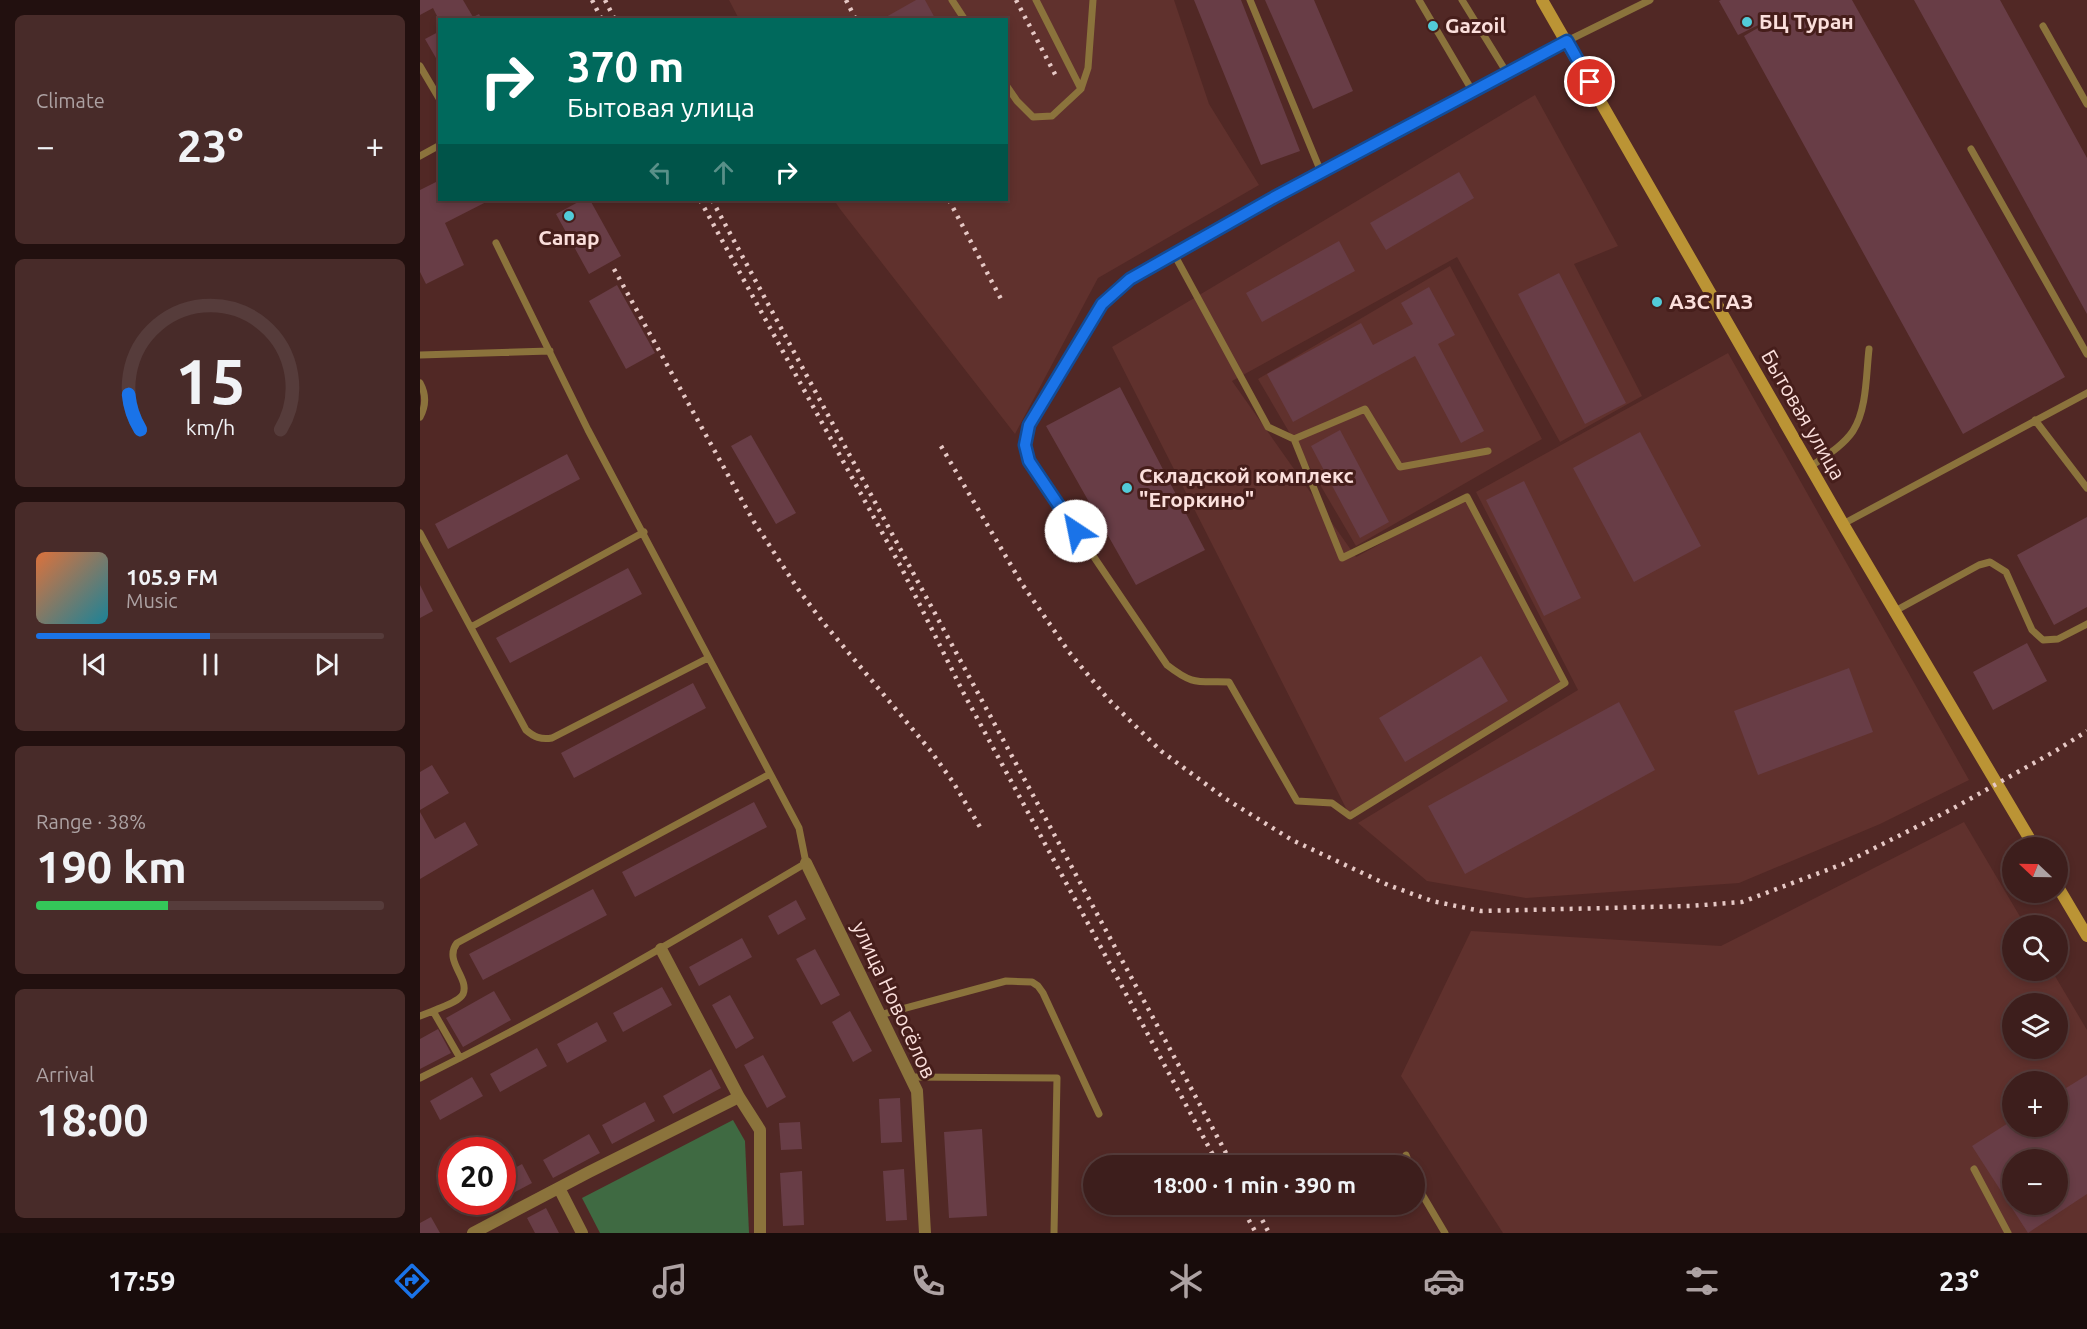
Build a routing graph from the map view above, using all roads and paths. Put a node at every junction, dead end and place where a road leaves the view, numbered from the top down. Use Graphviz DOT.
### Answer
graph roads {
  1 [pos="952,0"];
  2 [pos="1036,0"];
  3 [pos="1092,0"];
  4 [pos="1250,0"];
  5 [pos="1419,0"];
  6 [pos="1462,0"];
  7 [pos="1542,0"];
  8 [pos="1650,0"];
  9 [pos="963,18"];
  10 [pos="2043,26"];
  11 [pos="1567,41"];
  12 [pos="420,66"];
  13 [pos="1507,73"];
  14 [pos="1008,88"];
  15 [pos="1081,89"];
  16 [pos="1473,92"];
  17 [pos="438,97"];
  18 [pos="2087,104"];
  19 [pos="438,146"];
  20 [pos="1971,149"];
  21 [pos="421,153"];
  22 [pos="1321,172"];
  23 [pos="496,243"];
  24 [pos="1174,254"];
  25 [pos="1869,349"];
  26 [pos="550,351"];
  27 [pos="2087,354"];
  28 [pos="420,355"];
  29 [pos="420,383"];
  30 [pos="2087,393"];
  31 [pos="420,417"];
  32 [pos="2035,420"];
  33 [pos="1294,439"];
  34 [pos="1488,451"];
  35 [pos="1810,467"];
  36 [pos="2087,488"];
  37 [pos="1843,524"];
  38 [pos="644,532"];
  39 [pos="420,533"];
  40 [pos="1895,612"];
  41 [pos="2087,624"];
  42 [pos="471,627"];
  43 [pos="708,658"];
  44 [pos="770,774"];
  45 [pos="2028,837"];
  46 [pos="806,863"];
  47 [pos="2067,903"];
  48 [pos="2087,936"];
  49 [pos="662,949"];
  50 [pos="434,1011"];
  51 [pos="880,1015"];
  52 [pos="420,1016"];
  53 [pos="460,1059"];
  54 [pos="911,1077"];
  55 [pos="420,1078"];
  56 [pos="739,1097"];
  57 [pos="1099,1114"];
  58 [pos="1974,1170"];
  59 [pos="559,1188"];
  60 [pos="1425,1199"];
  61 [pos="473,1233"];
  62 [pos="582,1233"];
  63 [pos="760,1233"];
  64 [pos="925,1233"];
  65 [pos="1054,1233"];
  66 [pos="1445,1233"];
  67 [pos="2008,1233"];
  1 -- 9 [label="lane"];
  2 -- 15 [label="lane"];
  3 -- 15 [label="lane"];
  4 -- 22 [label="lane"];
  5 -- 16 [label="lane"];
  6 -- 13 [label="lane"];
  7 -- 11 [label="main road, Бытовая улица"];
  8 -- 11 [label="lane"];
  10 -- 18 [label="lane"];
  11 -- 13 [label="lane"];
  11 -- 35 [label="main road, Бытовая улица"];
  12 -- 17 [label="lane"];
  13 -- 16 [label="lane"];
  14 -- 15 [label="lane"];
  16 -- 22 [label="lane"];
  19 -- 21 [label="lane"];
  20 -- 27 [label="lane"];
  22 -- 24 [label="lane"];
  23 -- 26 [label="lane"];
  24 -- 33 [label="lane"];
  24 -- 33 [label="lane"];
  25 -- 35 [label="lane"];
  26 -- 28 [label="lane"];
  26 -- 38 [label="lane"];
  29 -- 31 [label="lane"];
  30 -- 32 [label="lane"];
  32 -- 36 [label="lane"];
  32 -- 37 [label="lane"];
  33 -- 34 [label="lane"];
  35 -- 37 [label="main road, Бытовая улица"];
  37 -- 40 [label="main road, Бытовая улица"];
  38 -- 42 [label="lane"];
  38 -- 43 [label="lane"];
  39 -- 42 [label="lane"];
  40 -- 41 [label="lane"];
  40 -- 45 [label="main road, Бытовая улица"];
  42 -- 43 [label="lane"];
  43 -- 44 [label="lane"];
  44 -- 46 [label="lane"];
  44 -- 50 [label="lane"];
  46 -- 49 [label="lane"];
  46 -- 51 [label="street, улица Новосёлов"];
  47 -- 48 [label="main road"];
  49 -- 53 [label="lane"];
  49 -- 56 [label="street"];
  50 -- 52 [label="lane"];
  50 -- 53 [label="lane"];
  51 -- 54 [label="street, улица Новосёлов"];
  51 -- 57 [label="lane"];
  53 -- 55 [label="lane"];
  54 -- 64 [label="street, улица Новосёлов"];
  54 -- 65 [label="lane"];
  56 -- 59 [label="street"];
  56 -- 63 [label="street"];
  58 -- 67 [label="lane"];
  59 -- 61 [label="street"];
  59 -- 62 [label="street"];
  60 -- 66 [label="lane"];
}
